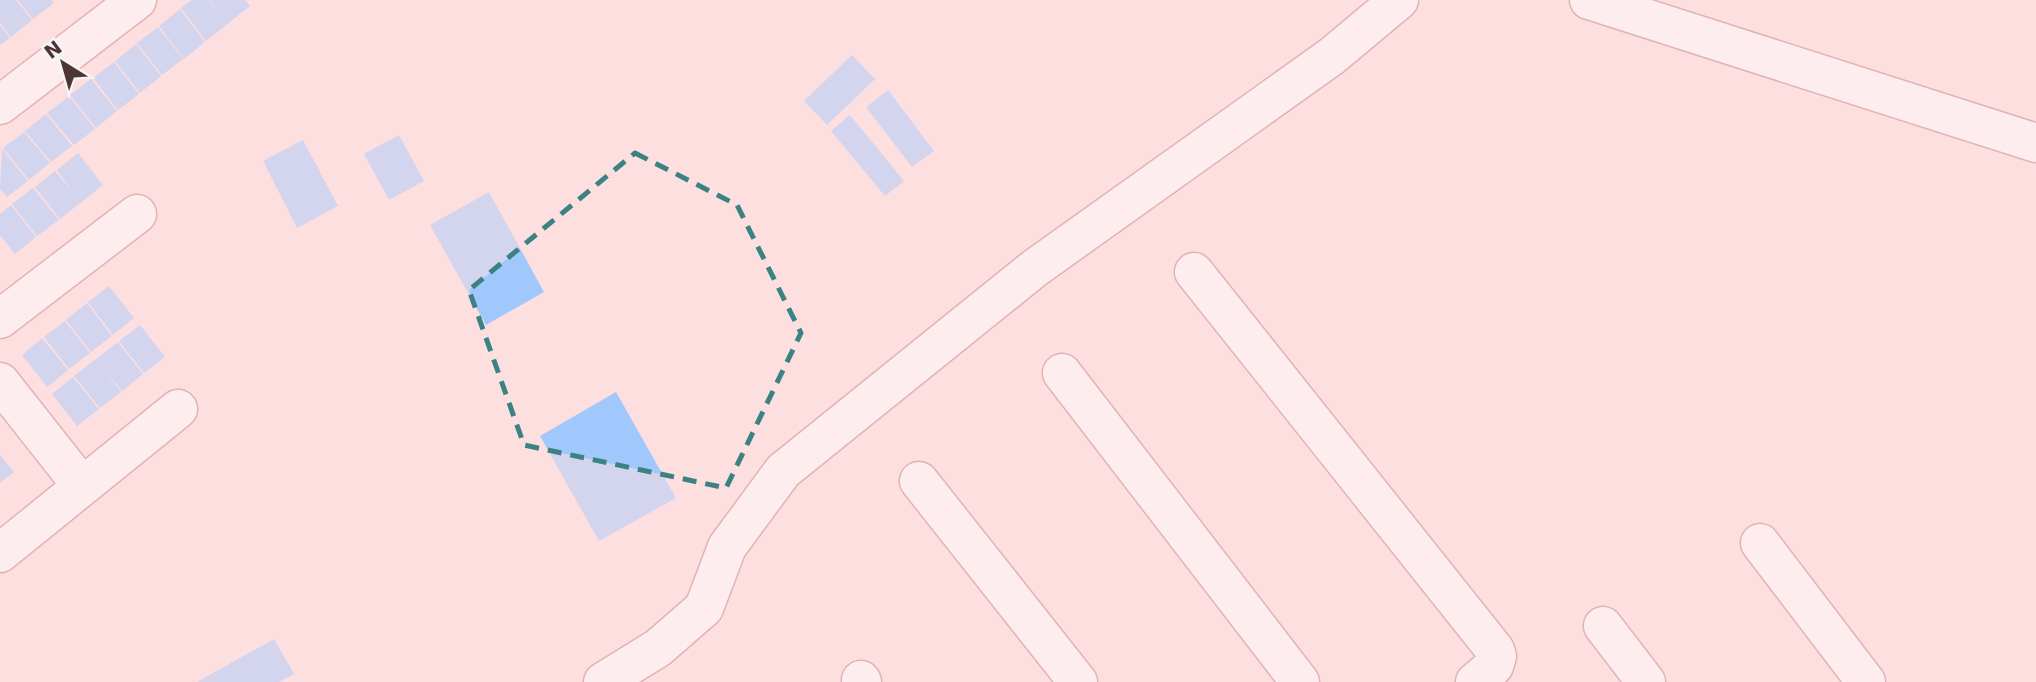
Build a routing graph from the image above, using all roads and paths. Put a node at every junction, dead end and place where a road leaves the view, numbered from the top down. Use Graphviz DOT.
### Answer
graph roads {
  1 [pos="137,0"];
  2 [pos="1399,0"];
  3 [pos="1589,0"];
  4 [pos="0,105"];
  5 [pos="2036,144"];
  6 [pos="137,214"];
  7 [pos="1195,272"];
  8 [pos="0,319"];
  9 [pos="1062,373"];
  10 [pos="0,382"];
  11 [pos="178,409"];
  12 [pos="919,481"];
  13 [pos="82,486"];
  14 [pos="1760,543"];
  15 [pos="0,553"];
  16 [pos="1603,626"];
  17 [pos="603,682"];
  18 [pos="1078,682"];
  19 [pos="1300,682"];
  20 [pos="1475,682"];
  21 [pos="1646,682"];
  22 [pos="1866,682"];
  1 -- 4 [label="street"];
  2 -- 17 [label="street"];
  3 -- 5 [label="street"];
  6 -- 8 [label="street"];
  7 -- 20 [label="street"];
  9 -- 19 [label="street"];
  10 -- 13 [label="street"];
  11 -- 13 [label="street"];
  12 -- 18 [label="street"];
  13 -- 15 [label="street"];
  14 -- 22 [label="street"];
  16 -- 21 [label="street"];
}
